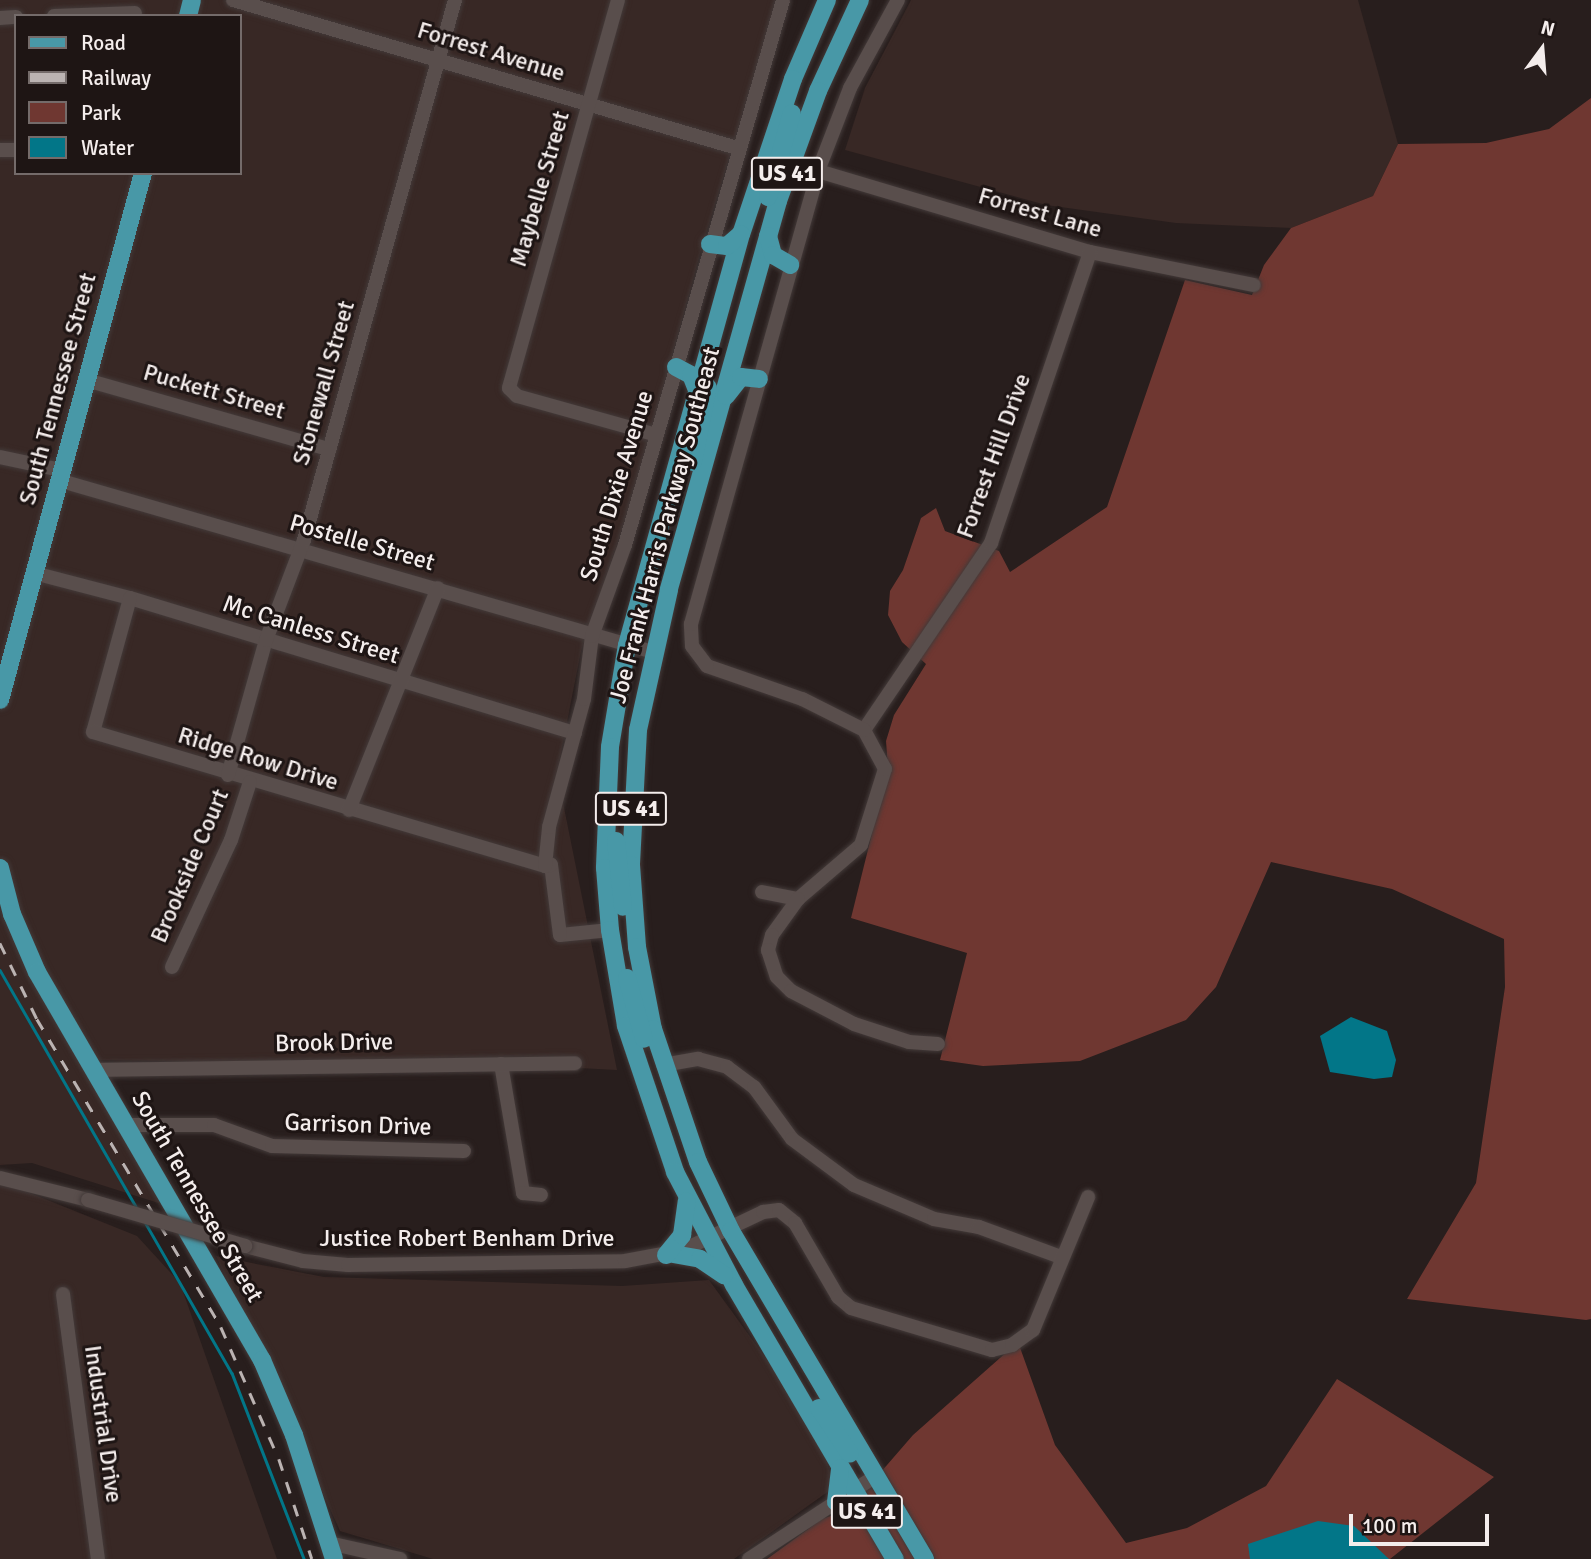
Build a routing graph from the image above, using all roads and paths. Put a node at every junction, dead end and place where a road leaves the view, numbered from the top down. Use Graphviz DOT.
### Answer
graph roads {
  1 [pos="233,0"];
  2 [pos="455,0"];
  3 [pos="618,0"];
  4 [pos="783,0"];
  5 [pos="827,0"];
  6 [pos="839,0"];
  7 [pos="860,0"];
  8 [pos="898,0"];
  9 [pos="135,9"];
  10 [pos="77,14"];
  11 [pos="438,59"];
  12 [pos="587,105"];
  13 [pos="737,148"];
  14 [pos="818,172"];
  15 [pos="142,175"];
  16 [pos="741,234"];
  17 [pos="768,236"];
  18 [pos="710,244"];
  19 [pos="1090,252"];
  20 [pos="762,256"];
  21 [pos="790,264"];
  22 [pos="1254,285"];
  23 [pos="709,345"];
  24 [pos="676,367"];
  25 [pos="759,379"];
  26 [pos="86,380"];
  27 [pos="697,390"];
  28 [pos="719,408"];
  29 [pos="657,435"];
  30 [pos="329,449"];
  31 [pos="0,457"];
  32 [pos="59,475"];
  33 [pos="301,548"];
  34 [pos="34,573"];
  35 [pos="438,588"];
  36 [pos="130,598"];
  37 [pos="592,636"];
  38 [pos="266,640"];
  39 [pos="641,649"];
  40 [pos="397,681"];
  41 [pos="0,700"];
  42 [pos="864,730"];
  43 [pos="575,733"];
  44 [pos="228,775"];
  45 [pos="250,782"];
  46 [pos="349,810"];
  47 [pos="545,866"];
  48 [pos="0,868"];
  49 [pos="762,892"];
  50 [pos="798,899"];
  51 [pos="608,912"];
  52 [pos="610,930"];
  53 [pos="172,967"];
  54 [pos="939,1044"];
  55 [pos="575,1063"];
  56 [pos="501,1064"];
  57 [pos="663,1065"];
  58 [pos="94,1070"];
  59 [pos="128,1125"];
  60 [pos="464,1151"];
  61 [pos="0,1178"];
  62 [pos="685,1194"];
  63 [pos="541,1195"];
  64 [pos="1088,1197"];
  65 [pos="720,1236"];
  66 [pos="669,1254"];
  67 [pos="1061,1257"];
  68 [pos="734,1285"];
  69 [pos="63,1294"];
  70 [pos="766,1338"];
  71 [pos="839,1465"];
  72 [pos="865,1483"];
  73 [pos="836,1502"];
  74 [pos="332,1551"];
  75 [pos="98,1559"];
  76 [pos="400,1559"];
  77 [pos="750,1559"];
  78 [pos="895,1559"];
  79 [pos="909,1559"];
  80 [pos="925,1559"];
  1 -- 11 [label="street, Forrest Avenue"];
  2 -- 11 [label="street, Stonewall Street"];
  3 -- 12 [label="street, Maybelle Street"];
  4 -- 13 [label="street, South Dixie Avenue"];
  5 -- 16 [label="main road, Joe Frank Harris Parkway Southeast / US 41"];
  6 -- 20 [label="main road"];
  7 -- 17 [label="main road, Joe Frank Harris Parkway Southeast / US 41"];
  8 -- 14 [label="street"];
  9 -- 10 [label="street"];
  11 -- 12 [label="street, Forrest Avenue"];
  11 -- 30 [label="street, Stonewall Street"];
  12 -- 13 [label="street, Forrest Avenue"];
  12 -- 29 [label="street, Maybelle Street"];
  13 -- 18 [label="street, South Dixie Avenue"];
  14 -- 19 [label="street, Forrest Lane"];
  14 -- 21 [label="street"];
  15 -- 26 [label="main road, South Tennessee Street"];
  16 -- 18 [label="main road"];
  16 -- 23 [label="main road, Joe Frank Harris Parkway Southeast / US 41"];
  17 -- 20 [label="main road, Joe Frank Harris Parkway Southeast / US 41"];
  17 -- 21 [label="main road"];
  18 -- 24 [label="street, South Dixie Avenue"];
  19 -- 22 [label="street, Forrest Lane"];
  19 -- 42 [label="street, Forrest Hill Drive"];
  20 -- 28 [label="main road, Joe Frank Harris Parkway Southeast / US 41"];
  21 -- 25 [label="street"];
  23 -- 27 [label="main road, Joe Frank Harris Parkway Southeast / US 41"];
  23 -- 39 [label="main road"];
  24 -- 27 [label="main road"];
  24 -- 29 [label="street, South Dixie Avenue"];
  25 -- 28 [label="main road"];
  25 -- 42 [label="street"];
  26 -- 30 [label="street, Puckett Street"];
  26 -- 32 [label="main road, South Tennessee Street"];
  27 -- 39 [label="main road, Joe Frank Harris Parkway Southeast / US 41"];
  28 -- 39 [label="main road, Joe Frank Harris Parkway Southeast / US 41"];
  29 -- 37 [label="street, South Dixie Avenue"];
  30 -- 33 [label="street, Stonewall Street"];
  31 -- 32 [label="street, Postelle Street"];
  32 -- 33 [label="street, Postelle Street"];
  32 -- 34 [label="main road, South Tennessee Street"];
  33 -- 35 [label="street, Postelle Street"];
  33 -- 38 [label="street, Stonewall Street"];
  34 -- 36 [label="street, Mc Canless Street"];
  34 -- 41 [label="main road, South Tennessee Street"];
  35 -- 37 [label="street, Postelle Street"];
  35 -- 40 [label="street"];
  36 -- 38 [label="street, Mc Canless Street"];
  36 -- 44 [label="street, Ridge Row Drive"];
  37 -- 39 [label="street, Postelle Street"];
  37 -- 43 [label="street, South Dixie Avenue"];
  38 -- 40 [label="street, Mc Canless Street"];
  38 -- 44 [label="street, Stonewall Street"];
  39 -- 51 [label="main road, Joe Frank Harris Parkway Southeast / US 41"];
  39 -- 57 [label="main road, Joe Frank Harris Parkway Southeast / US 41"];
  40 -- 43 [label="street, Mc Canless Street"];
  40 -- 46 [label="street"];
  42 -- 50 [label="street"];
  43 -- 47 [label="street, South Dixie Avenue"];
  44 -- 45 [label="street, Ridge Row Drive"];
  45 -- 46 [label="street, Ridge Row Drive"];
  45 -- 53 [label="street, Brookside Court"];
  46 -- 47 [label="street, Ridge Row Drive"];
  47 -- 52 [label="street, South Dixie Avenue"];
  48 -- 58 [label="main road, South Tennessee Street"];
  49 -- 50 [label="street"];
  50 -- 54 [label="street"];
  51 -- 52 [label="main road, Joe Frank Harris Parkway Southeast / US 41"];
  51 -- 65 [label="main road"];
  52 -- 62 [label="main road, Joe Frank Harris Parkway Southeast / US 41"];
  55 -- 56 [label="street, Brook Drive"];
  56 -- 58 [label="street, Brook Drive"];
  56 -- 63 [label="street"];
  57 -- 65 [label="main road, Joe Frank Harris Parkway Southeast / US 41"];
  57 -- 67 [label="street"];
  58 -- 59 [label="main road, South Tennessee Street"];
  59 -- 60 [label="street, Garrison Drive"];
  59 -- 74 [label="main road, South Tennessee Street"];
  61 -- 66 [label="street, Justice Robert Benham Drive, bridge"];
  62 -- 65 [label="main road, Joe Frank Harris Parkway Southeast / US 41"];
  62 -- 66 [label="main road"];
  64 -- 67 [label="street"];
  65 -- 66 [label="street, Justice Robert Benham Drive"];
  65 -- 67 [label="street, Justice Robert Benham Drive"];
  65 -- 68 [label="main road, Joe Frank Harris Parkway Southeast / US 41"];
  65 -- 72 [label="main road, Joe Frank Harris Parkway Southeast / US 41"];
  66 -- 68 [label="main road"];
  68 -- 70 [label="main road, Joe Frank Harris Parkway Southeast / US 41"];
  69 -- 75 [label="street, Industrial Drive"];
  70 -- 71 [label="main road, Joe Frank Harris Parkway Southeast / US 41"];
  70 -- 72 [label="main road"];
  71 -- 72 [label="main road, Joe Frank Harris Parkway Southeast / US 41"];
  71 -- 73 [label="main road"];
  72 -- 73 [label="street"];
  72 -- 78 [label="main road, Joe Frank Harris Parkway Southeast / US 41"];
  72 -- 79 [label="main road"];
  72 -- 80 [label="main road, Joe Frank Harris Parkway Southeast / US 41"];
  73 -- 77 [label="street"];
  74 -- 76 [label="street"];
}
